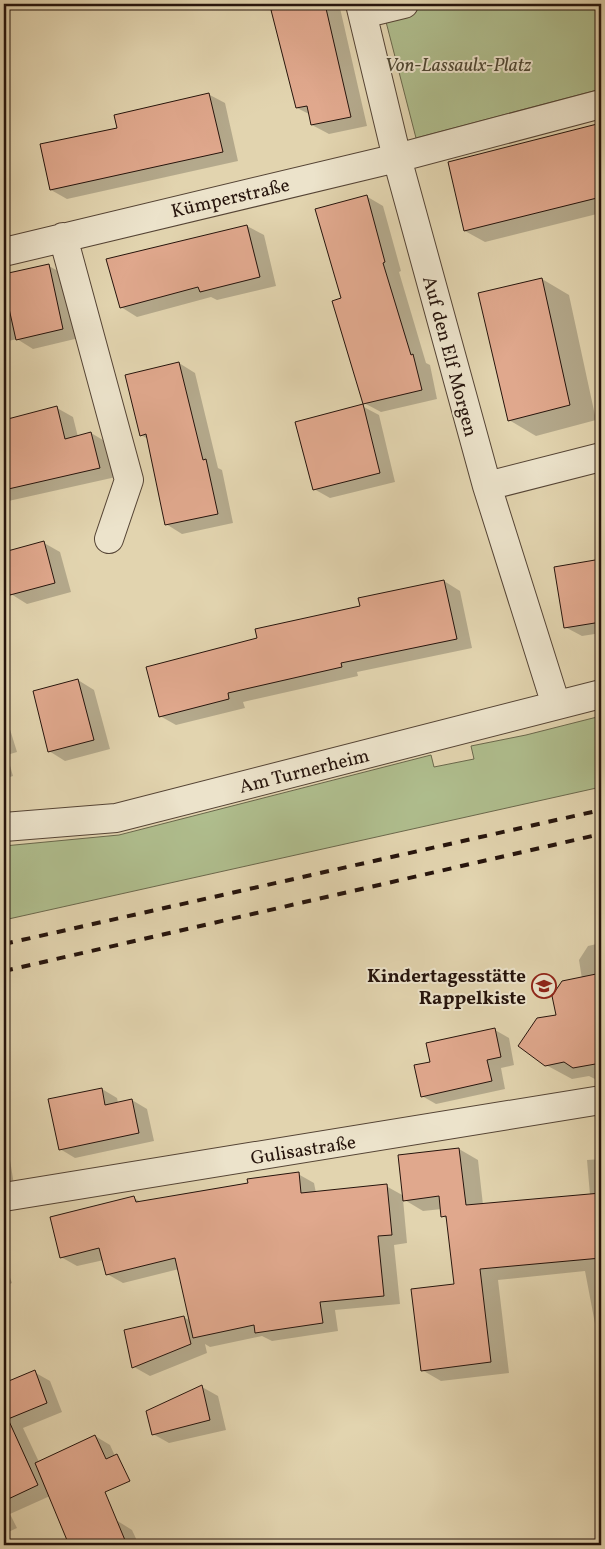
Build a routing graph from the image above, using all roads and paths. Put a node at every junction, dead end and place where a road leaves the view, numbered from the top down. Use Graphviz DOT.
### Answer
graph roads {
  1 [pos="404,4"];
  2 [pos="362,9"];
  3 [pos="601,104"];
  4 [pos="397,158"];
  5 [pos="63,236"];
  6 [pos="4,252"];
  7 [pos="601,457"];
  8 [pos="487,486"];
  9 [pos="109,539"];
  10 [pos="601,694"];
  11 [pos="556,705"];
  12 [pos="4,827"];
  13 [pos="601,1100"];
  14 [pos="4,1197"];
  1 -- 2 [label="street"];
  2 -- 4 [label="street, Auf den Elf Morgen"];
  3 -- 4 [label="street"];
  4 -- 5 [label="street, Kümperstraße"];
  4 -- 8 [label="street, Auf den Elf Morgen"];
  5 -- 6 [label="street, Kümperstraße"];
  5 -- 9 [label="street"];
  7 -- 8 [label="street"];
  8 -- 11 [label="street, Auf den Elf Morgen"];
  10 -- 11 [label="street, Am Turnerheim"];
  11 -- 12 [label="street, Am Turnerheim"];
  13 -- 14 [label="street, Gulisastraße"];
}
